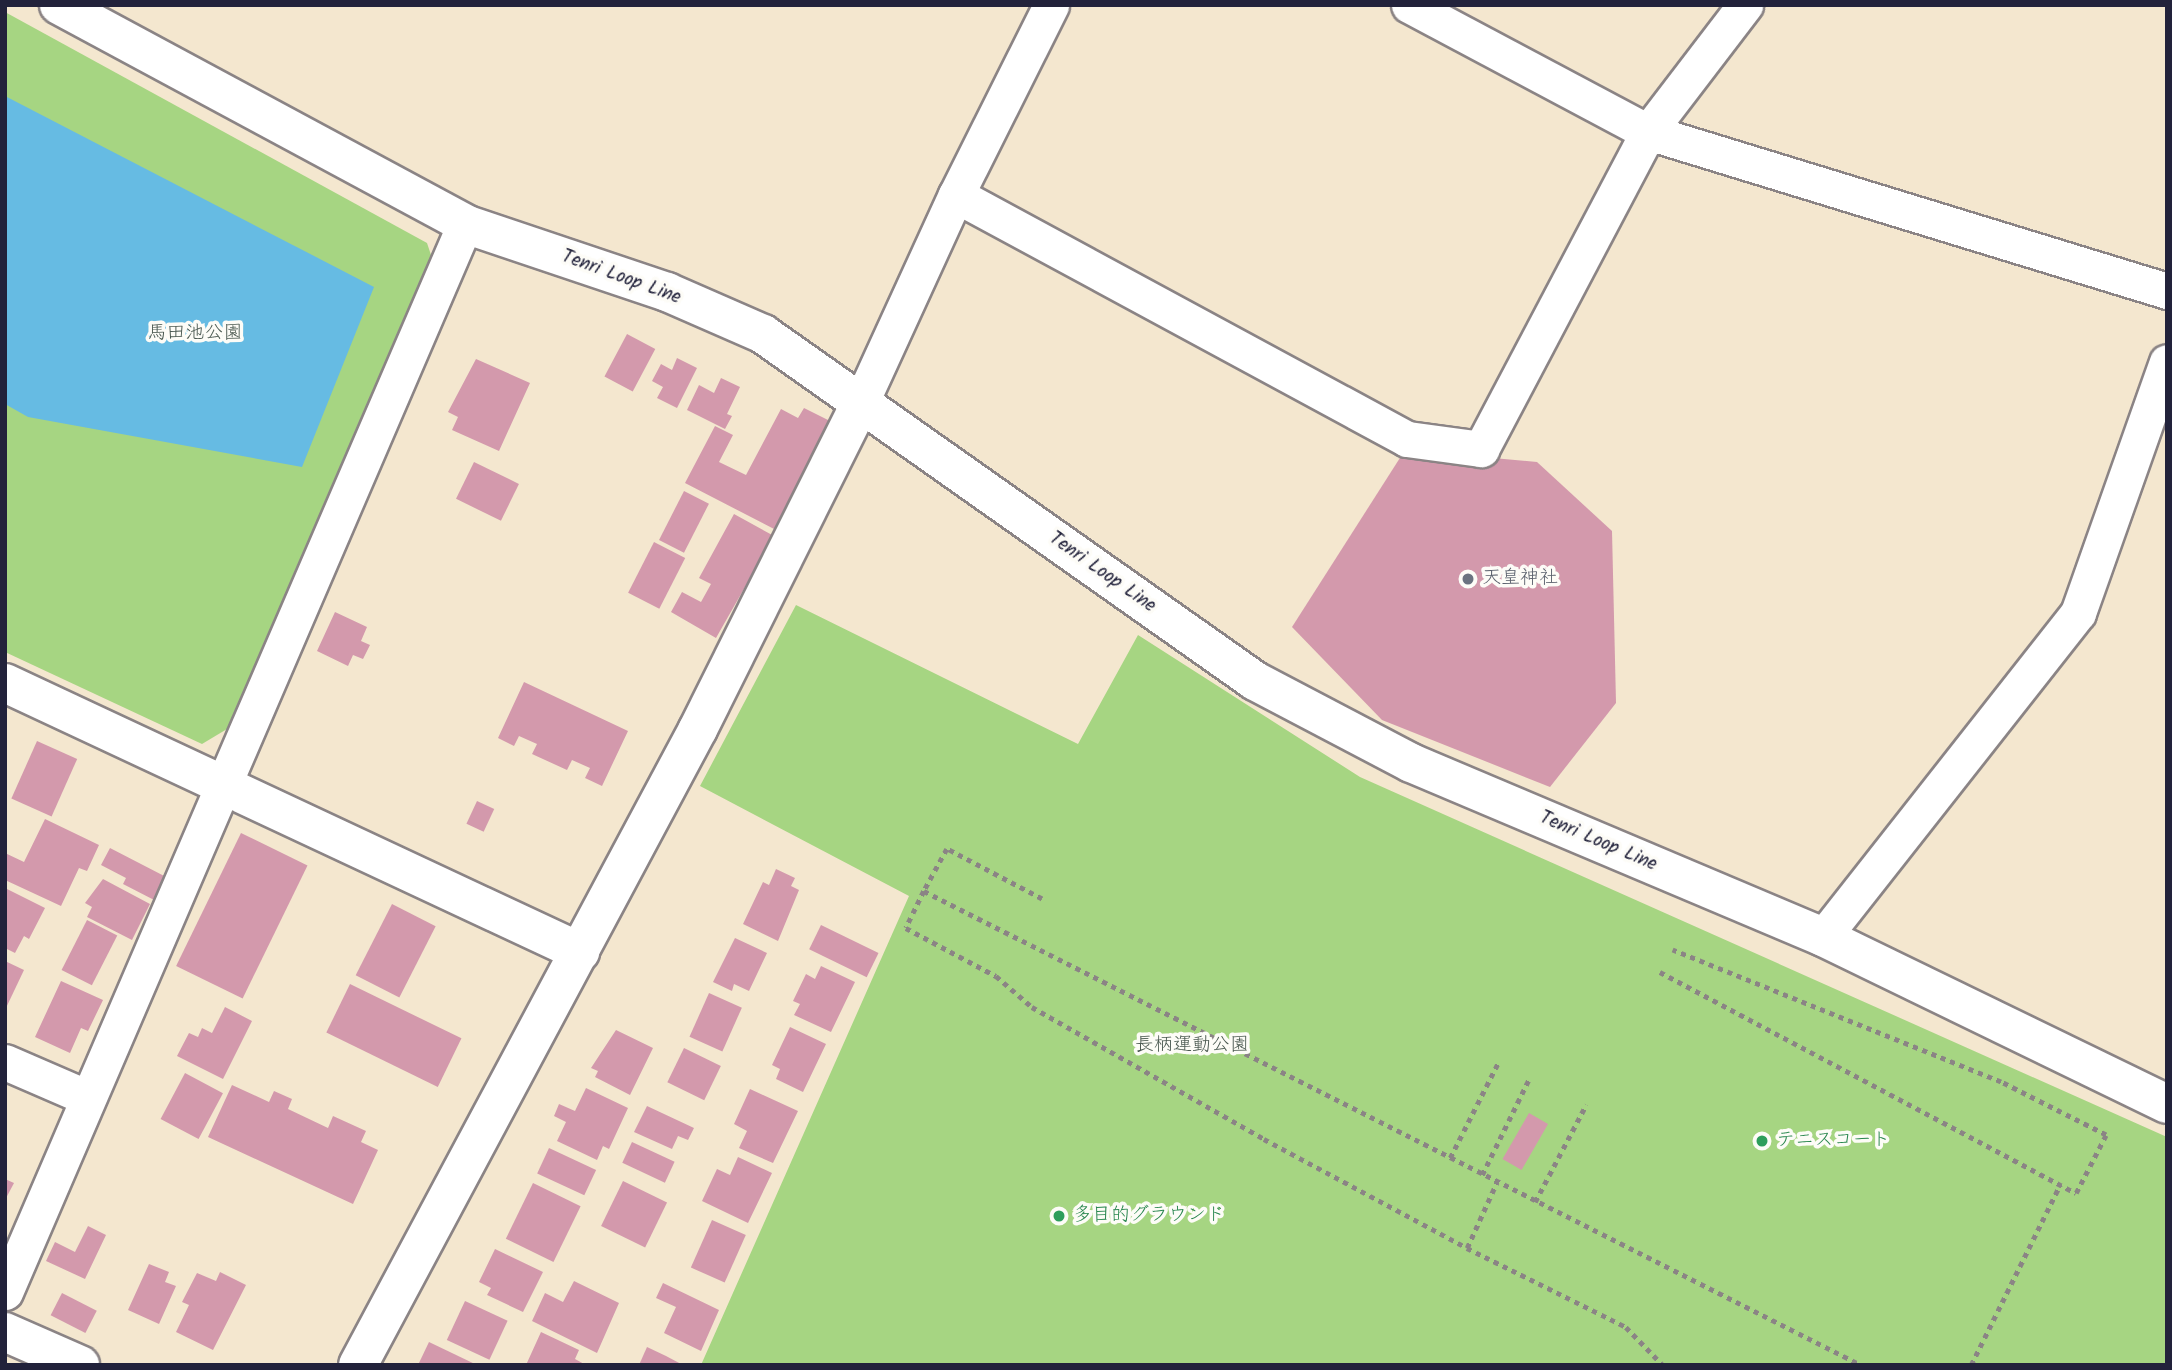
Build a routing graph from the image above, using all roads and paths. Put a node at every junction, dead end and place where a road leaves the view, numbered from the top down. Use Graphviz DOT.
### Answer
graph roads {
  1 [pos="59,5"];
  2 [pos="1051,5"];
  3 [pos="1409,5"];
  4 [pos="1745,5"];
  5 [pos="1648,132"];
  6 [pos="956,195"];
  7 [pos="465,224"];
  8 [pos="2167,291"];
  9 [pos="2167,362"];
  10 [pos="862,400"];
  11 [pos="5,683"];
  12 [pos="223,786"];
  13 [pos="924,891"];
  14 [pos="1042,899"];
  15 [pos="1823,937"];
  16 [pos="1672,950"];
  17 [pos="580,953"];
  18 [pos="1660,972"];
  19 [pos="1499,1061"];
  20 [pos="5,1062"];
  21 [pos="1530,1077"];
  22 [pos="88,1098"];
  23 [pos="2167,1104"];
  24 [pos="1586,1105"];
  25 [pos="1450,1158"];
  26 [pos="1482,1175"];
  27 [pos="1497,1182"];
  28 [pos="2060,1185"];
  29 [pos="1535,1202"];
  30 [pos="1467,1248"];
  31 [pos="5,1292"];
  32 [pos="5,1332"];
  33 [pos="80,1365"];
  34 [pos="358,1365"];
  35 [pos="1662,1365"];
  36 [pos="1861,1365"];
  37 [pos="1971,1365"];
  1 -- 7 [label="main road, Tenri Loop Line"];
  2 -- 6 [label="street"];
  3 -- 5 [label="street"];
  4 -- 5 [label="street"];
  5 -- 6 [label="street"];
  5 -- 8 [label="street"];
  6 -- 10 [label="street"];
  7 -- 10 [label="main road, Tenri Loop Line"];
  7 -- 12 [label="street"];
  9 -- 15 [label="street"];
  10 -- 15 [label="main road, Tenri Loop Line"];
  10 -- 17 [label="main road"];
  11 -- 12 [label="main road"];
  12 -- 17 [label="main road"];
  12 -- 22 [label="street"];
  13 -- 14 [label="path"];
  13 -- 25 [label="path"];
  13 -- 30 [label="path"];
  15 -- 23 [label="main road, Tenri Loop Line"];
  16 -- 28 [label="path"];
  17 -- 34 [label="main road"];
  18 -- 28 [label="path"];
  19 -- 25 [label="path"];
  20 -- 22 [label="street"];
  21 -- 26 [label="path"];
  22 -- 31 [label="street"];
  24 -- 29 [label="path"];
  25 -- 26 [label="path"];
  26 -- 27 [label="path"];
  27 -- 29 [label="path"];
  27 -- 30 [label="path"];
  28 -- 37 [label="path"];
  29 -- 36 [label="path"];
  30 -- 35 [label="path"];
  32 -- 33 [label="main road"];
}
